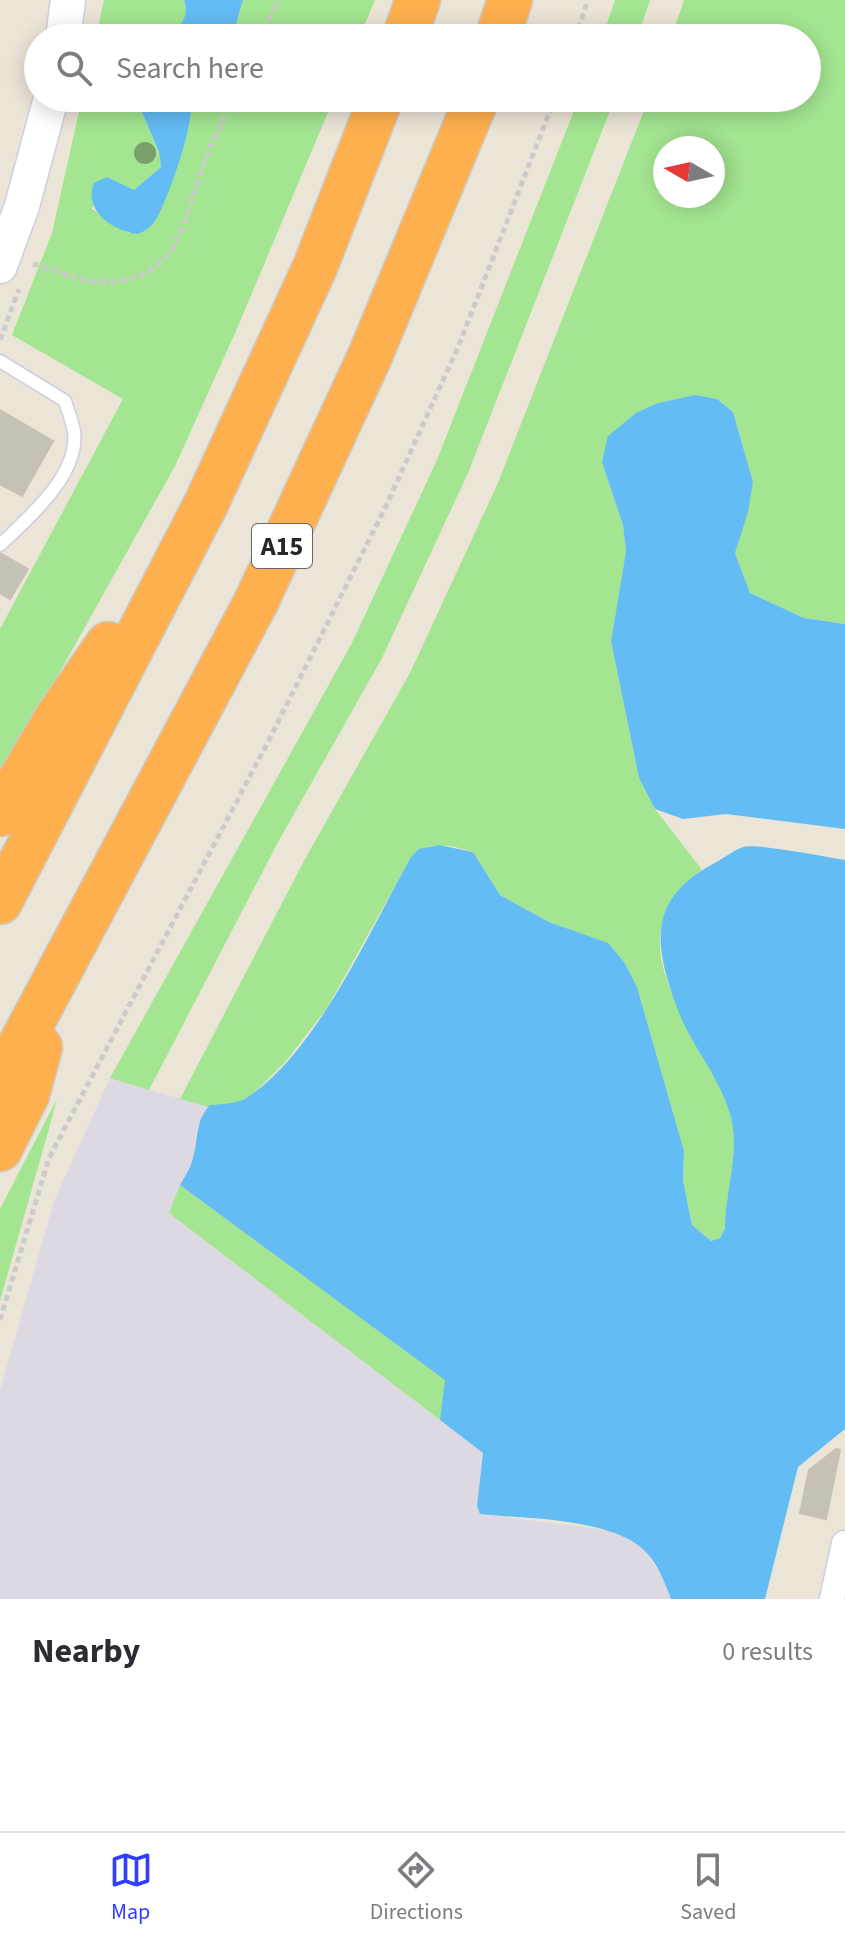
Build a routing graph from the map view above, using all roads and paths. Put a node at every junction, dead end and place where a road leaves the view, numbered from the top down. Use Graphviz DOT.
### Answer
graph roads {
  1 [pos="68,0"];
  2 [pos="278,0"];
  3 [pos="418,0"];
  4 [pos="510,0"];
  5 [pos="588,0"];
  6 [pos="65,24"];
  7 [pos="267,24"];
  8 [pos="409,24"];
  9 [pos="502,24"];
  10 [pos="580,24"];
  11 [pos="47,112"];
  12 [pos="227,112"];
  13 [pos="376,112"];
  14 [pos="471,112"];
  15 [pos="550,112"];
  16 [pos="14,264"];
  17 [pos="0,361"];
  18 [pos="206,504"];
  19 [pos="0,545"];
  20 [pos="0,814"];
  21 [pos="0,902"];
  22 [pos="57,981"];
  23 [pos="0,1083"];
  24 [pos="0,1149"];
  25 [pos="0,1320"];
  26 [pos="844,1543"];
  27 [pos="832,1599"];
  1 -- 6 [label="street"];
  2 -- 7 [label="path"];
  3 -- 8 [label="highway"];
  4 -- 9 [label="highway"];
  5 -- 10 [label="path"];
  11 -- 16 [label="street"];
  12 -- 16 [label="path"];
  13 -- 18 [label="highway"];
  14 -- 22 [label="highway, A15"];
  15 -- 25 [label="path"];
  17 -- 19 [label="lane"];
  18 -- 20 [label="highway"];
  18 -- 21 [label="highway"];
  22 -- 23 [label="highway, A15"];
  22 -- 24 [label="highway, A15"];
  26 -- 27 [label="street"];
}
